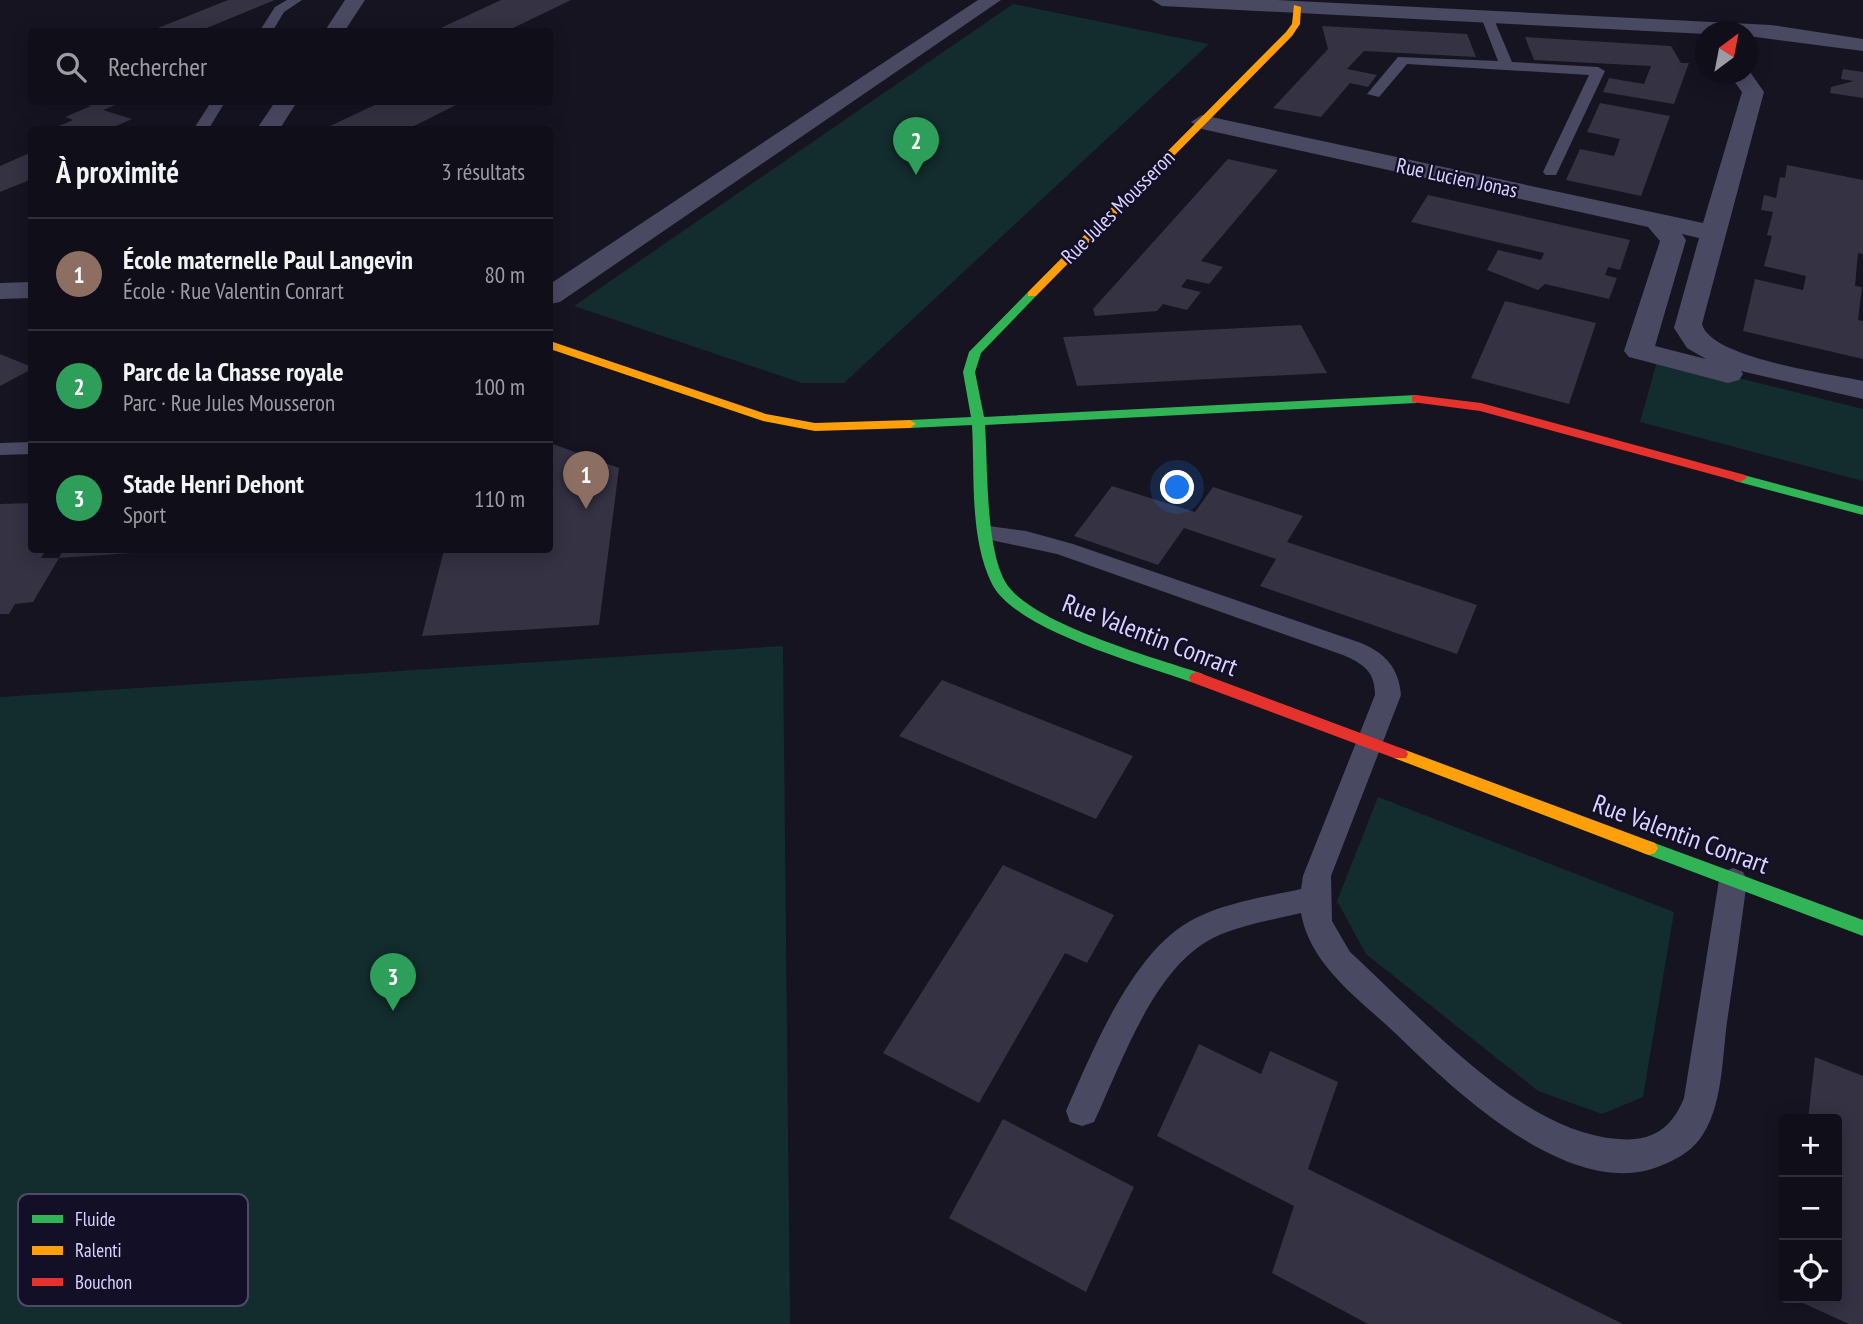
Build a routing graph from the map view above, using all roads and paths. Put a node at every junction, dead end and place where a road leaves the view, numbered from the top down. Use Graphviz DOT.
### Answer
graph roads {
  1 [pos="296,0"];
  2 [pos="355,0"];
  3 [pos="991,0"];
  4 [pos="1162,0"];
  5 [pos="1673,4"];
  6 [pos="1297,7"];
  7 [pos="1439,7"];
  8 [pos="1487,17"];
  9 [pos="1695,26"];
  10 [pos="268,28"];
  11 [pos="337,28"];
  12 [pos="1695,32"];
  13 [pos="1758,32"];
  14 [pos="1863,45"];
  15 [pos="1506,65"];
  16 [pos="1747,84"];
  17 [pos="1374,94"];
  18 [pos="216,105"];
  19 [pos="284,105"];
  20 [pos="1202,122"];
  21 [pos="203,126"];
  22 [pos="270,126"];
  23 [pos="1552,172"];
  24 [pos="1657,221"];
  25 [pos="1713,233"];
  26 [pos="28,290"];
  27 [pos="0,291"];
  28 [pos="553,294"];
  29 [pos="553,346"];
  30 [pos="1863,390"];
  31 [pos="1863,408"];
  32 [pos="978,421"];
  33 [pos="28,448"];
  34 [pos="0,449"];
  35 [pos="1863,511"];
  36 [pos="989,533"];
  37 [pos="1369,744"];
  38 [pos="1733,880"];
  39 [pos="1313,898"];
  40 [pos="1863,928"];
  41 [pos="1082,1111"];
  1 -- 10 [label="lane"];
  2 -- 11 [label="street"];
  3 -- 28 [label="street"];
  4 -- 6 [label="street"];
  5 -- 9 [label="street"];
  6 -- 7 [label="street"];
  6 -- 20 [label="street, Rue Jules Mousseron"];
  7 -- 8 [label="street"];
  8 -- 12 [label="street"];
  8 -- 15 [label="lane"];
  13 -- 14 [label="street"];
  15 -- 17 [label="lane"];
  15 -- 23 [label="lane"];
  16 -- 25 [label="street"];
  18 -- 21 [label="lane"];
  19 -- 22 [label="street"];
  20 -- 24 [label="street, Rue Lucien Jonas"];
  20 -- 32 [label="street, Rue Jules Mousseron"];
  24 -- 25 [label="street, Rue Lucien Jonas"];
  24 -- 31 [label="street"];
  25 -- 30 [label="street"];
  26 -- 27 [label="street"];
  29 -- 32 [label="street"];
  32 -- 35 [label="street"];
  32 -- 36 [label="street, Rue Valentin Conrart"];
  33 -- 34 [label="lane"];
  36 -- 37 [label="street, Rue Valentin Conrart"];
  36 -- 37 [label="lane"];
  37 -- 38 [label="street, Rue Valentin Conrart"];
  37 -- 39 [label="lane"];
  38 -- 39 [label="lane"];
  38 -- 40 [label="street, Rue Valentin Conrart"];
  39 -- 41 [label="lane"];
}
